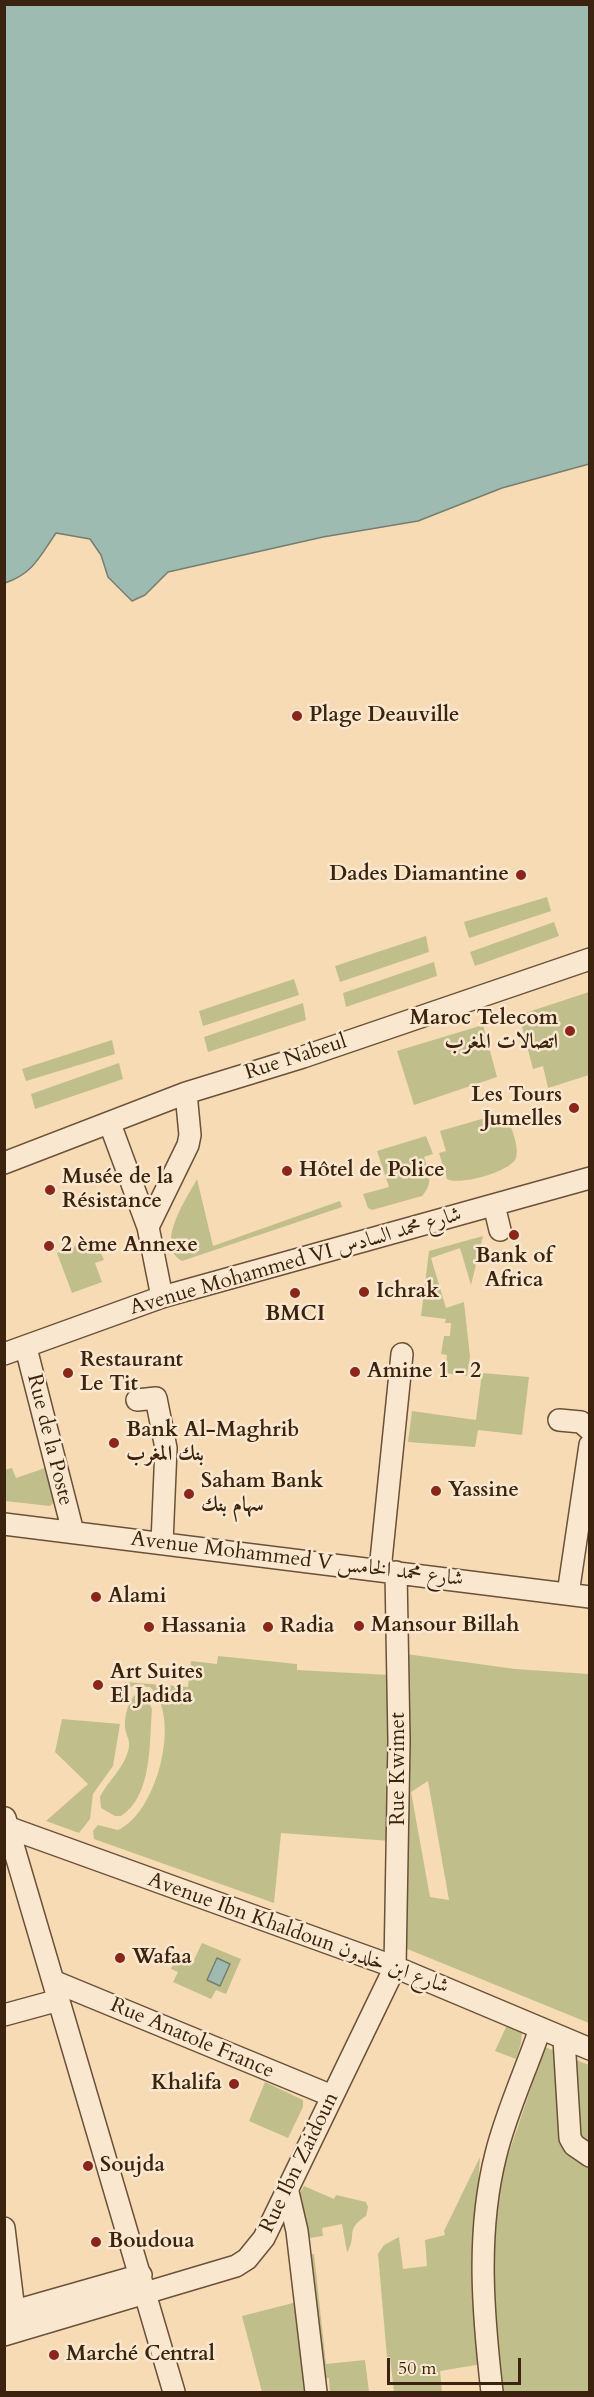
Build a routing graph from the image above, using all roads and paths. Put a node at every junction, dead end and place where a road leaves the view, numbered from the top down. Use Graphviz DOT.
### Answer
graph roads {
  1 [pos="590,959"];
  2 [pos="186,1093"];
  3 [pos="110,1124"];
  4 [pos="4,1163"];
  5 [pos="590,1178"];
  6 [pos="494,1205"];
  7 [pos="148,1227"];
  8 [pos="500,1230"];
  9 [pos="162,1297"];
  10 [pos="26,1348"];
  11 [pos="4,1354"];
  12 [pos="402,1354"];
  13 [pos="137,1400"];
  14 [pos="560,1420"];
  15 [pos="590,1430"];
  16 [pos="590,1445"];
  17 [pos="4,1524"];
  18 [pos="73,1532"];
  19 [pos="162,1543"];
  20 [pos="388,1571"];
  21 [pos="568,1594"];
  22 [pos="590,1597"];
  23 [pos="6,1823"];
  24 [pos="395,1967"];
  25 [pos="56,1990"];
  26 [pos="4,2015"];
  27 [pos="540,2029"];
  28 [pos="564,2038"];
  29 [pos="590,2049"];
  30 [pos="332,2096"];
  31 [pos="590,2156"];
  32 [pos="288,2192"];
  33 [pos="4,2228"];
  34 [pos="143,2284"];
  35 [pos="9,2313"];
  36 [pos="4,2335"];
  37 [pos="172,2392"];
  38 [pos="316,2392"];
  39 [pos="492,2392"];
  1 -- 2 [label="street, Rue Nabeul"];
  2 -- 3 [label="street, Rue Nabeul"];
  2 -- 7 [label="street"];
  3 -- 4 [label="street, Rue Nabeul"];
  3 -- 7 [label="street"];
  5 -- 6 [label="street, Avenue Mohammed VI شارع محمد السادس"];
  6 -- 8 [label="street"];
  6 -- 9 [label="street, Avenue Mohammed VI شارع محمد السادس"];
  7 -- 9 [label="street"];
  9 -- 10 [label="street, Avenue Mohammed VI شارع محمد السادس"];
  10 -- 11 [label="street, Avenue Mohammed VI شارع محمد السادس"];
  10 -- 18 [label="street, Rue de la Poste"];
  12 -- 20 [label="street, Rue Kwimet"];
  13 -- 19 [label="street"];
  14 -- 15 [label="street"];
  16 -- 21 [label="street"];
  17 -- 18 [label="street, Avenue Mohammed V شارع محمد الخامس"];
  18 -- 19 [label="street, Avenue Mohammed V شارع محمد الخامس"];
  19 -- 20 [label="street, Avenue Mohammed V شارع محمد الخامس"];
  20 -- 21 [label="street, Avenue Mohammed V شارع محمد الخامس"];
  20 -- 24 [label="street, Rue Kwimet"];
  21 -- 22 [label="street, Avenue Mohammed V شارع محمد الخامس"];
  23 -- 24 [label="street, Avenue Ibn Khaldoun شارع ابن خلدون"];
  23 -- 25 [label="street"];
  24 -- 27 [label="street, Avenue Ibn Khaldoun شارع ابن خلدون"];
  24 -- 30 [label="street, Rue Ibn Zaidoun"];
  25 -- 26 [label="street"];
  25 -- 30 [label="street, Rue Anatole France"];
  25 -- 34 [label="street"];
  27 -- 28 [label="street, Avenue Ibn Khaldoun شارع ابن خلدون"];
  27 -- 39 [label="street"];
  28 -- 29 [label="street, Avenue Ibn Khaldoun شارع ابن خلدون"];
  28 -- 31 [label="street"];
  30 -- 32 [label="street, Rue Ibn Zaidoun"];
  32 -- 34 [label="street, Rue Ibn Zaidoun"];
  32 -- 38 [label="street"];
  33 -- 35 [label="street"];
  34 -- 35 [label="street"];
  34 -- 36 [label="street"];
  34 -- 37 [label="street"];
}
